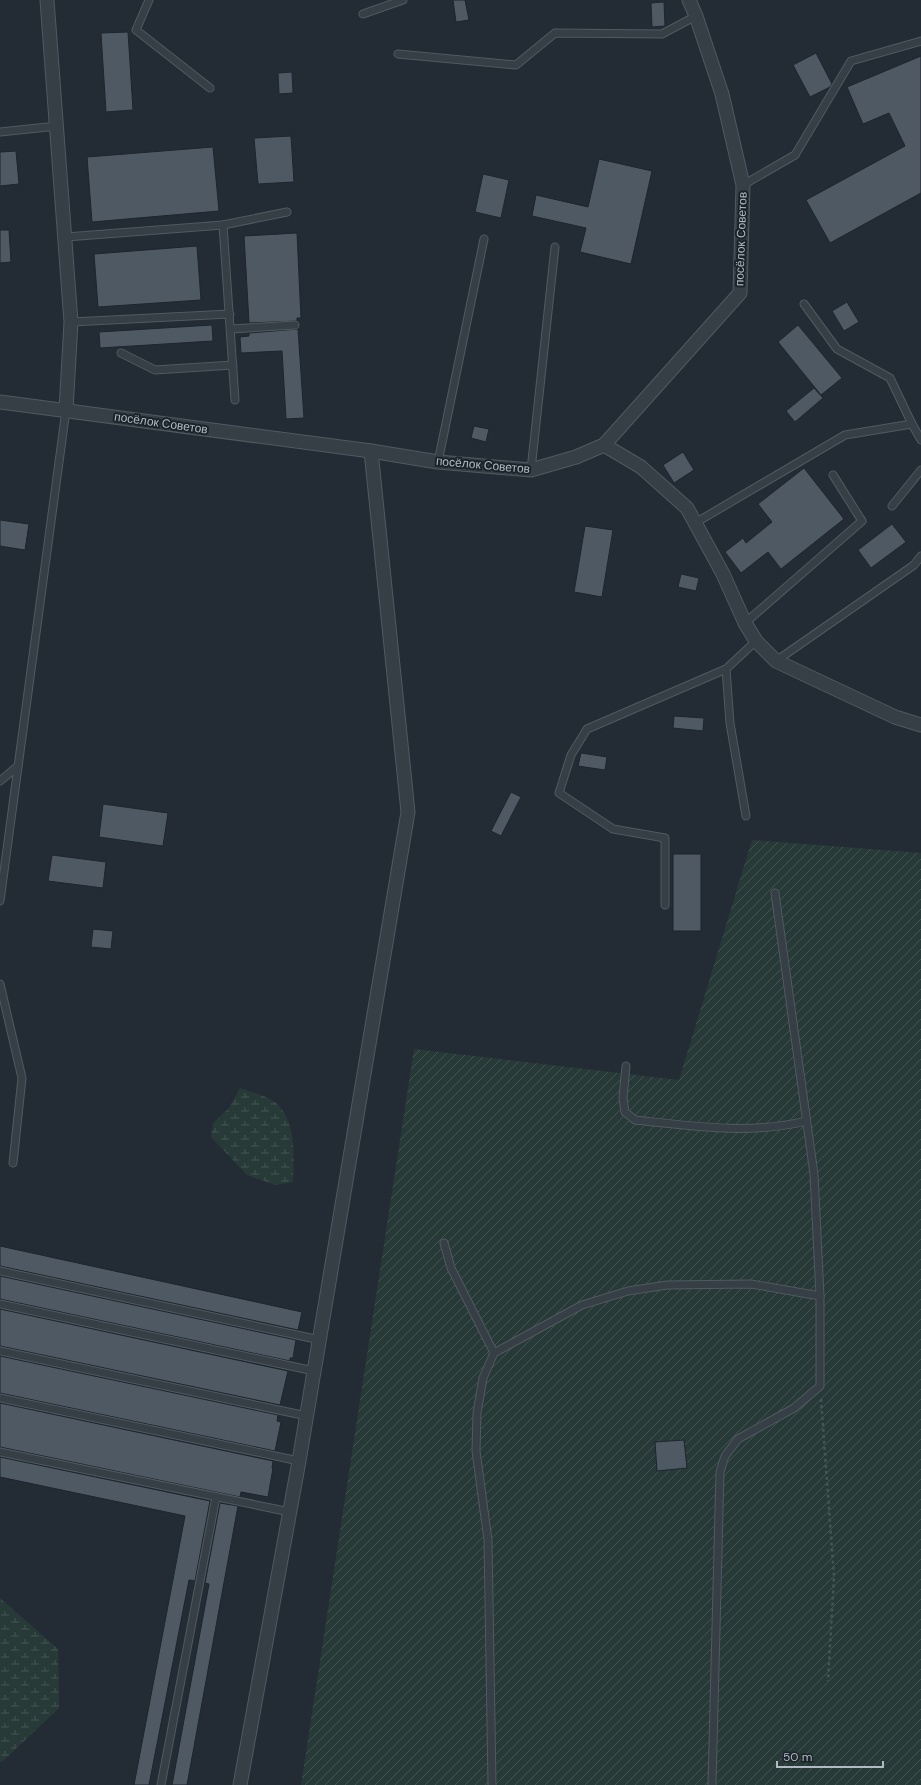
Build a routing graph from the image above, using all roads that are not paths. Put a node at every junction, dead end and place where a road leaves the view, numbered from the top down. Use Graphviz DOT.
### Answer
graph roads {
  1 [pos="47,0"];
  2 [pos="149,0"];
  3 [pos="403,0"];
  4 [pos="689,0"];
  5 [pos="363,14"];
  6 [pos="696,16"];
  7 [pos="921,41"];
  8 [pos="398,54"];
  9 [pos="210,88"];
  10 [pos="57,126"];
  11 [pos="0,132"];
  12 [pos="743,185"];
  13 [pos="287,212"];
  14 [pos="223,225"];
  15 [pos="66,237"];
  16 [pos="484,239"];
  17 [pos="556,247"];
  18 [pos="804,304"];
  19 [pos="230,314"];
  20 [pos="71,322"];
  21 [pos="295,325"];
  22 [pos="231,329"];
  23 [pos="121,353"];
  24 [pos="233,365"];
  25 [pos="235,400"];
  26 [pos="0,402"];
  27 [pos="66,410"];
  28 [pos="912,424"];
  29 [pos="921,440"];
  30 [pos="604,445"];
  31 [pos="371,451"];
  32 [pos="438,462"];
  33 [pos="531,470"];
  34 [pos="921,470"];
  35 [pos="833,475"];
  36 [pos="892,506"];
  37 [pos="695,523"];
  38 [pos="921,556"];
  39 [pos="745,623"];
  40 [pos="756,641"];
  41 [pos="776,661"];
  42 [pos="726,669"];
  43 [pos="921,725"];
  44 [pos="18,766"];
  45 [pos="0,781"];
  46 [pos="746,816"];
  47 [pos="1,887"];
  48 [pos="775,893"];
  49 [pos="0,901"];
  50 [pos="665,905"];
  51 [pos="0,984"];
  52 [pos="626,1066"];
  53 [pos="806,1121"];
  54 [pos="13,1163"];
  55 [pos="444,1243"];
  56 [pos="0,1271"];
  57 [pos="820,1296"];
  58 [pos="0,1304"];
  59 [pos="320,1340"];
  60 [pos="0,1351"];
  61 [pos="494,1353"];
  62 [pos="314,1371"];
  63 [pos="0,1398"];
  64 [pos="307,1416"];
  65 [pos="0,1452"];
  66 [pos="299,1461"];
  67 [pos="216,1497"];
  68 [pos="290,1512"];
  69 [pos="161,1785"];
  70 [pos="240,1785"];
  71 [pos="492,1785"];
  72 [pos="712,1785"];
  1 -- 10 [label="street"];
  2 -- 9 [label="lane"];
  3 -- 5 [label="lane"];
  4 -- 6 [label="street, посёлок Советов"];
  6 -- 8 [label="lane"];
  6 -- 12 [label="street, посёлок Советов"];
  7 -- 12 [label="lane"];
  10 -- 11 [label="lane"];
  10 -- 15 [label="street"];
  12 -- 30 [label="street, посёлок Советов"];
  13 -- 14 [label="lane"];
  14 -- 15 [label="lane"];
  14 -- 19 [label="lane"];
  15 -- 20 [label="street"];
  16 -- 32 [label="lane"];
  17 -- 33 [label="lane"];
  18 -- 28 [label="lane"];
  19 -- 20 [label="lane"];
  19 -- 22 [label="lane"];
  20 -- 27 [label="street"];
  21 -- 22 [label="lane"];
  22 -- 24 [label="lane"];
  23 -- 24 [label="lane"];
  24 -- 25 [label="lane"];
  26 -- 27 [label="street, посёлок Советов"];
  27 -- 31 [label="street, посёлок Советов"];
  27 -- 44 [label="lane"];
  28 -- 29 [label="lane"];
  28 -- 37 [label="lane"];
  30 -- 33 [label="street, посёлок Советов"];
  30 -- 37 [label="street"];
  31 -- 32 [label="street, посёлок Советов"];
  31 -- 59 [label="street"];
  32 -- 33 [label="street, посёлок Советов"];
  34 -- 36 [label="lane"];
  35 -- 39 [label="lane"];
  37 -- 39 [label="street"];
  38 -- 41 [label="lane"];
  39 -- 40 [label="street"];
  40 -- 41 [label="street"];
  40 -- 42 [label="lane"];
  41 -- 43 [label="street"];
  42 -- 46 [label="lane"];
  42 -- 50 [label="lane"];
  44 -- 45 [label="lane"];
  44 -- 47 [label="lane"];
  47 -- 49 [label="lane"];
  48 -- 53 [label="lane"];
  51 -- 54 [label="lane"];
  52 -- 53 [label="lane"];
  53 -- 57 [label="lane"];
  55 -- 61 [label="lane"];
  56 -- 59 [label="lane"];
  57 -- 61 [label="lane"];
  57 -- 72 [label="lane"];
  58 -- 62 [label="lane"];
  59 -- 62 [label="street"];
  60 -- 64 [label="lane"];
  61 -- 71 [label="lane"];
  62 -- 64 [label="street"];
  63 -- 66 [label="lane"];
  64 -- 66 [label="street"];
  65 -- 67 [label="lane"];
  66 -- 68 [label="street"];
  67 -- 68 [label="lane"];
  67 -- 69 [label="lane"];
  68 -- 70 [label="street"];
}
